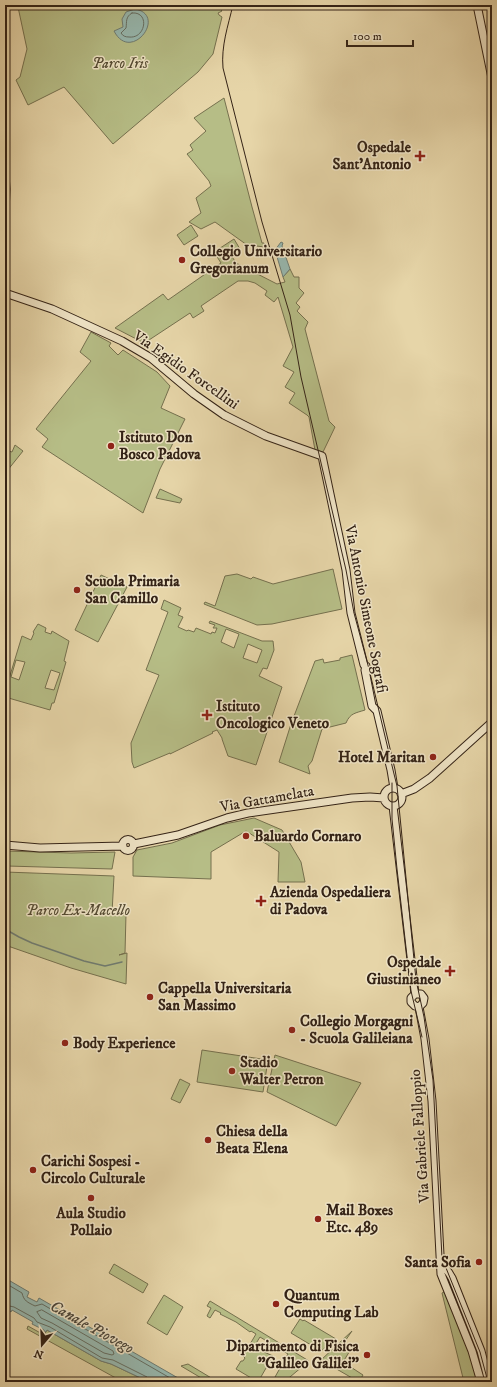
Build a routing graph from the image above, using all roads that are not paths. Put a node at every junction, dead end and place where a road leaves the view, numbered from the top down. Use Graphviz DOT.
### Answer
graph roads {
  1 [pos="477,5"];
  2 [pos="492,78"];
  3 [pos="5,174"];
  4 [pos="5,213"];
  5 [pos="5,293"];
  6 [pos="9,297"];
  7 [pos="322,456"];
  8 [pos="492,722"];
  9 [pos="394,788"];
  10 [pos="401,794"];
  11 [pos="384,798"];
  12 [pos="393,806"];
  13 [pos="5,845"];
  14 [pos="442,1264"];
  15 [pos="481,1382"];
  16 [pos="489,1382"];
  1 -- 2 [label="street"];
  3 -- 4 [label="street"];
  5 -- 6 [label="street, Via Egidio Forcellini"];
  6 -- 7 [label="street, Via Egidio Forcellini"];
  7 -- 9 [label="street, Via Antonio Simeone Sografi"];
  8 -- 10 [label="street"];
  9 -- 10 [label="street"];
  9 -- 11 [label="street"];
  10 -- 12 [label="street"];
  11 -- 12 [label="street"];
  11 -- 13 [label="street, Via Gattamelata"];
  12 -- 14 [label="street, Via Gabriele Falloppio"];
  14 -- 15 [label="street, Via Gabriele Falloppio"];
  14 -- 16 [label="street"];
}
